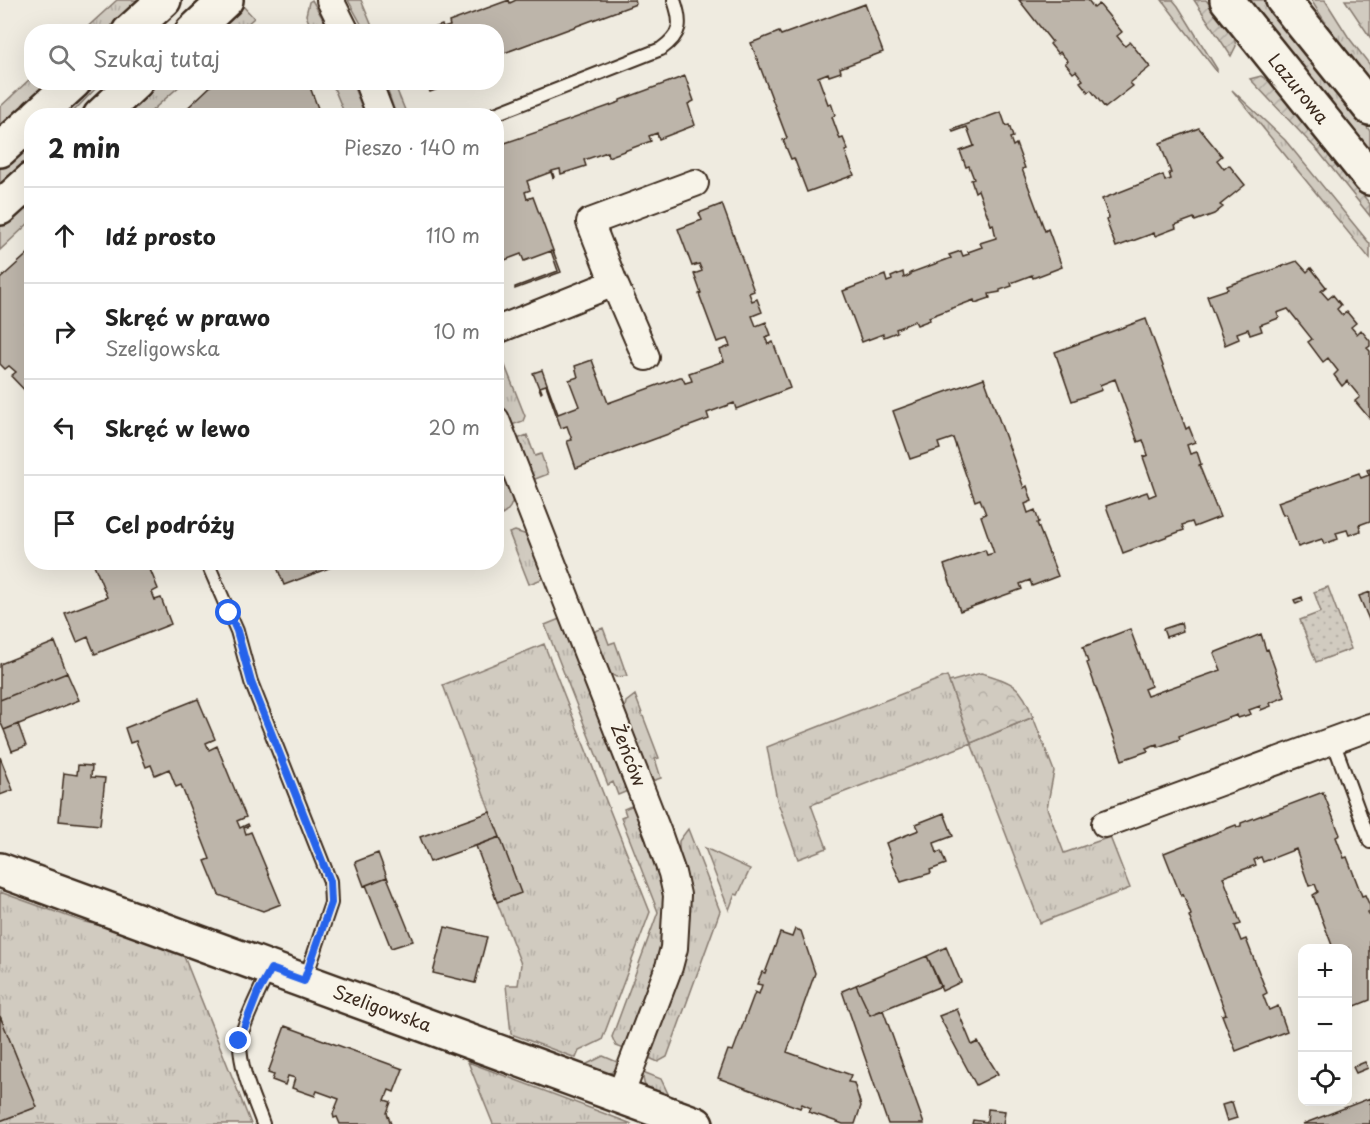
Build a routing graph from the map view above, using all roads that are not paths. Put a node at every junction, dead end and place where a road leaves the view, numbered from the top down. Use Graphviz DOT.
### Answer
graph roads {
  1 [pos="164,0"];
  2 [pos="226,0"];
  3 [pos="330,0"];
  4 [pos="674,0"];
  5 [pos="1227,0"];
  6 [pos="1283,0"];
  7 [pos="138,24"];
  8 [pos="200,24"];
  9 [pos="342,24"];
  10 [pos="66,90"];
  11 [pos="128,90"];
  12 [pos="371,90"];
  13 [pos="46,108"];
  14 [pos="108,108"];
  15 [pos="378,108"];
  16 [pos="1370,108"];
  17 [pos="504,111"];
  18 [pos="24,128"];
  19 [pos="0,150"];
  20 [pos="1370,178"];
  21 [pos="695,183"];
  22 [pos="24,186"];
  23 [pos="0,208"];
  24 [pos="614,283"];
  25 [pos="504,327"];
  26 [pos="646,357"];
  27 [pos="504,440"];
  28 [pos="210,570"];
  29 [pos="1370,728"];
  30 [pos="1333,741"];
  31 [pos="1105,824"];
  32 [pos="1370,842"];
  33 [pos="0,870"];
  34 [pos="271,969"];
  35 [pos="304,981"];
  36 [pos="620,1096"];
  37 [pos="263,1124"];
  38 [pos="696,1124"];
  1 -- 7 [label="street"];
  2 -- 8 [label="street"];
  3 -- 9 [label="street"];
  4 -- 17 [label="lane"];
  5 -- 20 [label="street, Lazurowa"];
  6 -- 16 [label="street"];
  10 -- 13 [label="street"];
  11 -- 14 [label="street"];
  12 -- 15 [label="street"];
  18 -- 19 [label="street"];
  21 -- 24 [label="street"];
  22 -- 23 [label="street"];
  24 -- 25 [label="street"];
  24 -- 26 [label="street"];
  27 -- 36 [label="street, Żeńców"];
  28 -- 35 [label="lane"];
  29 -- 30 [label="street"];
  30 -- 31 [label="street"];
  30 -- 32 [label="lane"];
  33 -- 34 [label="street, Szeligowska"];
  34 -- 35 [label="street, Szeligowska"];
  34 -- 37 [label="lane"];
  35 -- 36 [label="street, Szeligowska"];
  36 -- 38 [label="street, Szeligowska"];
}
